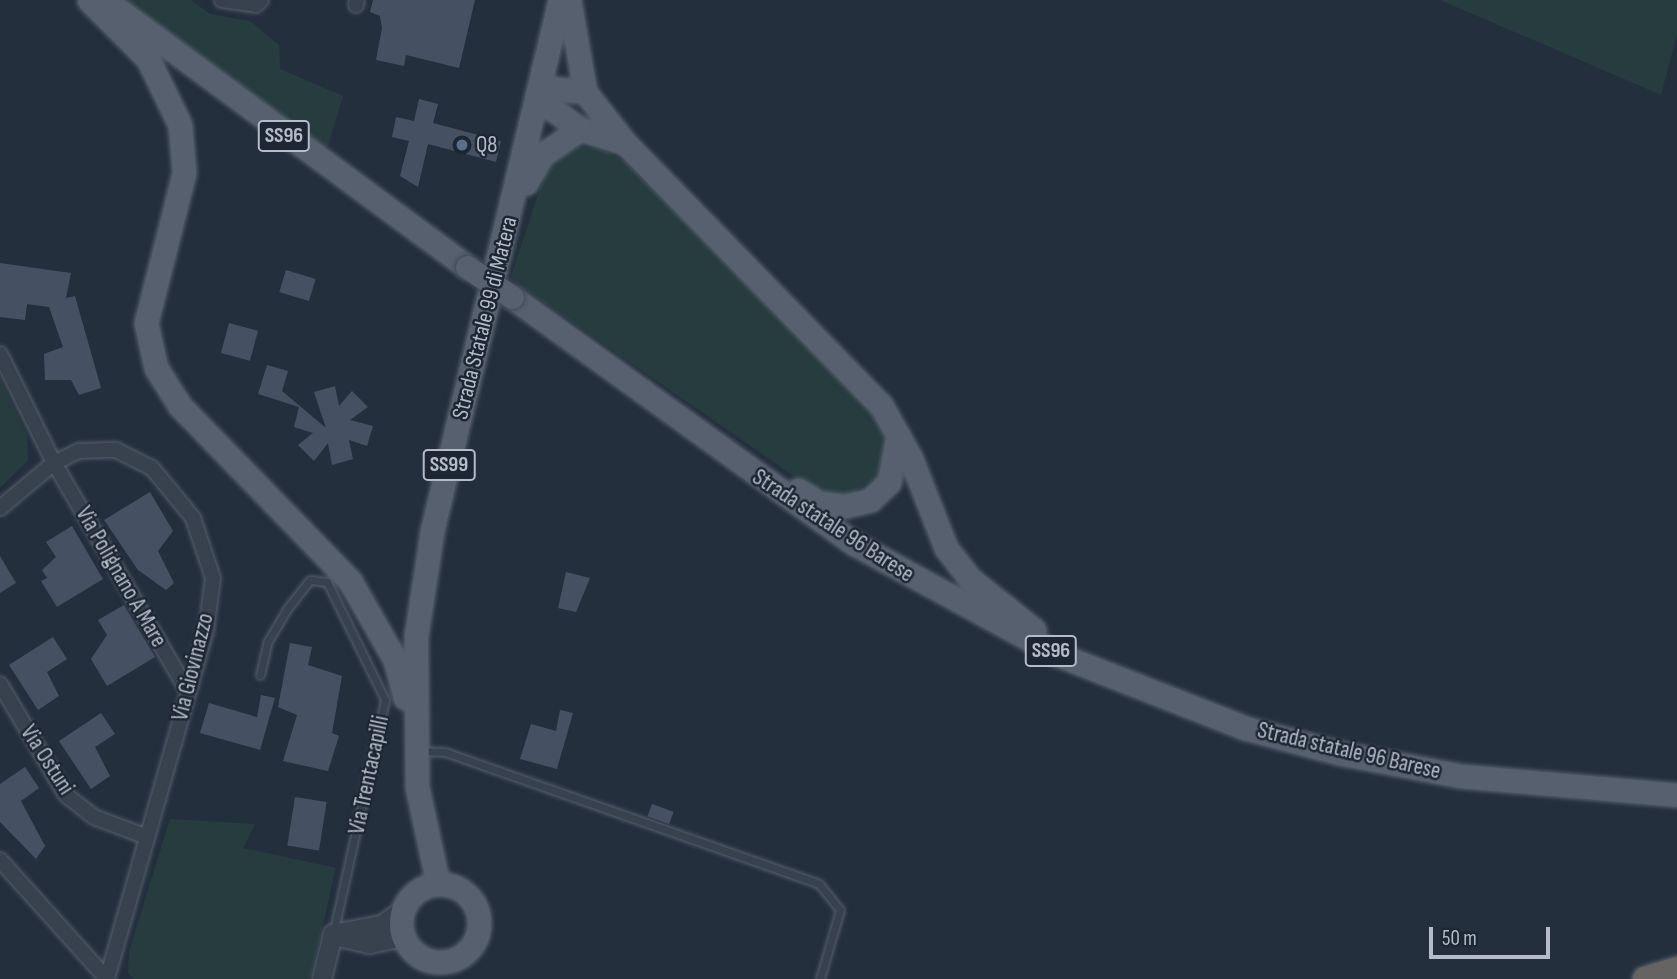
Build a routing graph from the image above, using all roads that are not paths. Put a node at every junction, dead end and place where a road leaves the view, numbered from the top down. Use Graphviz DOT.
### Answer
graph roads {
  1 [pos="89,0"];
  2 [pos="105,0"];
  3 [pos="222,0"];
  4 [pos="261,0"];
  5 [pos="560,0"];
  6 [pos="569,0"];
  7 [pos="585,92"];
  8 [pos="539,93"];
  9 [pos="580,129"];
  10 [pos="625,143"];
  11 [pos="511,210"];
  12 [pos="0,354"];
  13 [pos="665,411"];
  14 [pos="897,428"];
  15 [pos="54,463"];
  16 [pos="0,508"];
  17 [pos="260,675"];
  18 [pos="0,684"];
  19 [pos="188,691"];
  20 [pos="1164,698"];
  21 [pos="413,724"];
  22 [pos="415,750"];
  23 [pos="1677,795"];
  24 [pos="419,804"];
  25 [pos="147,837"];
  26 [pos="0,860"];
  27 [pos="438,884"];
  28 [pos="416,891"];
  29 [pos="403,910"];
  30 [pos="332,934"];
  31 [pos="407,943"];
  32 [pos="1677,969"];
  33 [pos="450,970"];
  34 [pos="107,979"];
  35 [pos="322,979"];
  36 [pos="429,979"];
  37 [pos="820,979"];
  38 [pos="1645,979"];
  1 -- 21 [label="main road"];
  2 -- 13 [label="main road, Strada statale 96 Barese / SS96, bridge"];
  3 -- 4 [label="street"];
  5 -- 8 [label="main road, Strada Statale 99 di Matera / SS99"];
  6 -- 7 [label="main road"];
  7 -- 8 [label="main road"];
  7 -- 10 [label="main road"];
  8 -- 9 [label="main road"];
  8 -- 11 [label="main road, Strada Statale 99 di Matera / SS99"];
  9 -- 10 [label="main road"];
  9 -- 11 [label="main road"];
  10 -- 14 [label="main road"];
  11 -- 21 [label="main road, Strada Statale 99 di Matera / SS99"];
  12 -- 15 [label="street, Via Polignano A Mare"];
  13 -- 14 [label="main road"];
  13 -- 20 [label="main road, Strada statale 96 Barese / SS96"];
  14 -- 20 [label="main road"];
  15 -- 16 [label="street, Via Giovinazzo"];
  15 -- 19 [label="street, Via Polignano A Mare"];
  15 -- 19 [label="street, Via Giovinazzo"];
  17 -- 30 [label="lane, Via Trentacapilli"];
  18 -- 25 [label="street, Via Ostuni"];
  19 -- 25 [label="street, Via Giovinazzo"];
  20 -- 23 [label="main road, Strada statale 96 Barese / SS96"];
  21 -- 22 [label="main road, Strada Statale 99 di Matera / SS99"];
  22 -- 24 [label="main road, Strada Statale 99 di Matera / SS99"];
  22 -- 37 [label="lane"];
  24 -- 27 [label="main road, Strada Statale 99 di Matera / SS99"];
  24 -- 28 [label="main road, Strada Statale 99 di Matera / SS99"];
  25 -- 34 [label="street, Via Giovinazzo"];
  26 -- 34 [label="street"];
  27 -- 28 [label="main road"];
  27 -- 33 [label="main road"];
  28 -- 29 [label="main road"];
  29 -- 30 [label="street"];
  29 -- 31 [label="main road"];
  30 -- 31 [label="street"];
  30 -- 35 [label="street, Via Trentacapilli"];
  31 -- 33 [label="main road"];
  31 -- 36 [label="main road"];
  32 -- 38 [label="highway"];
}
